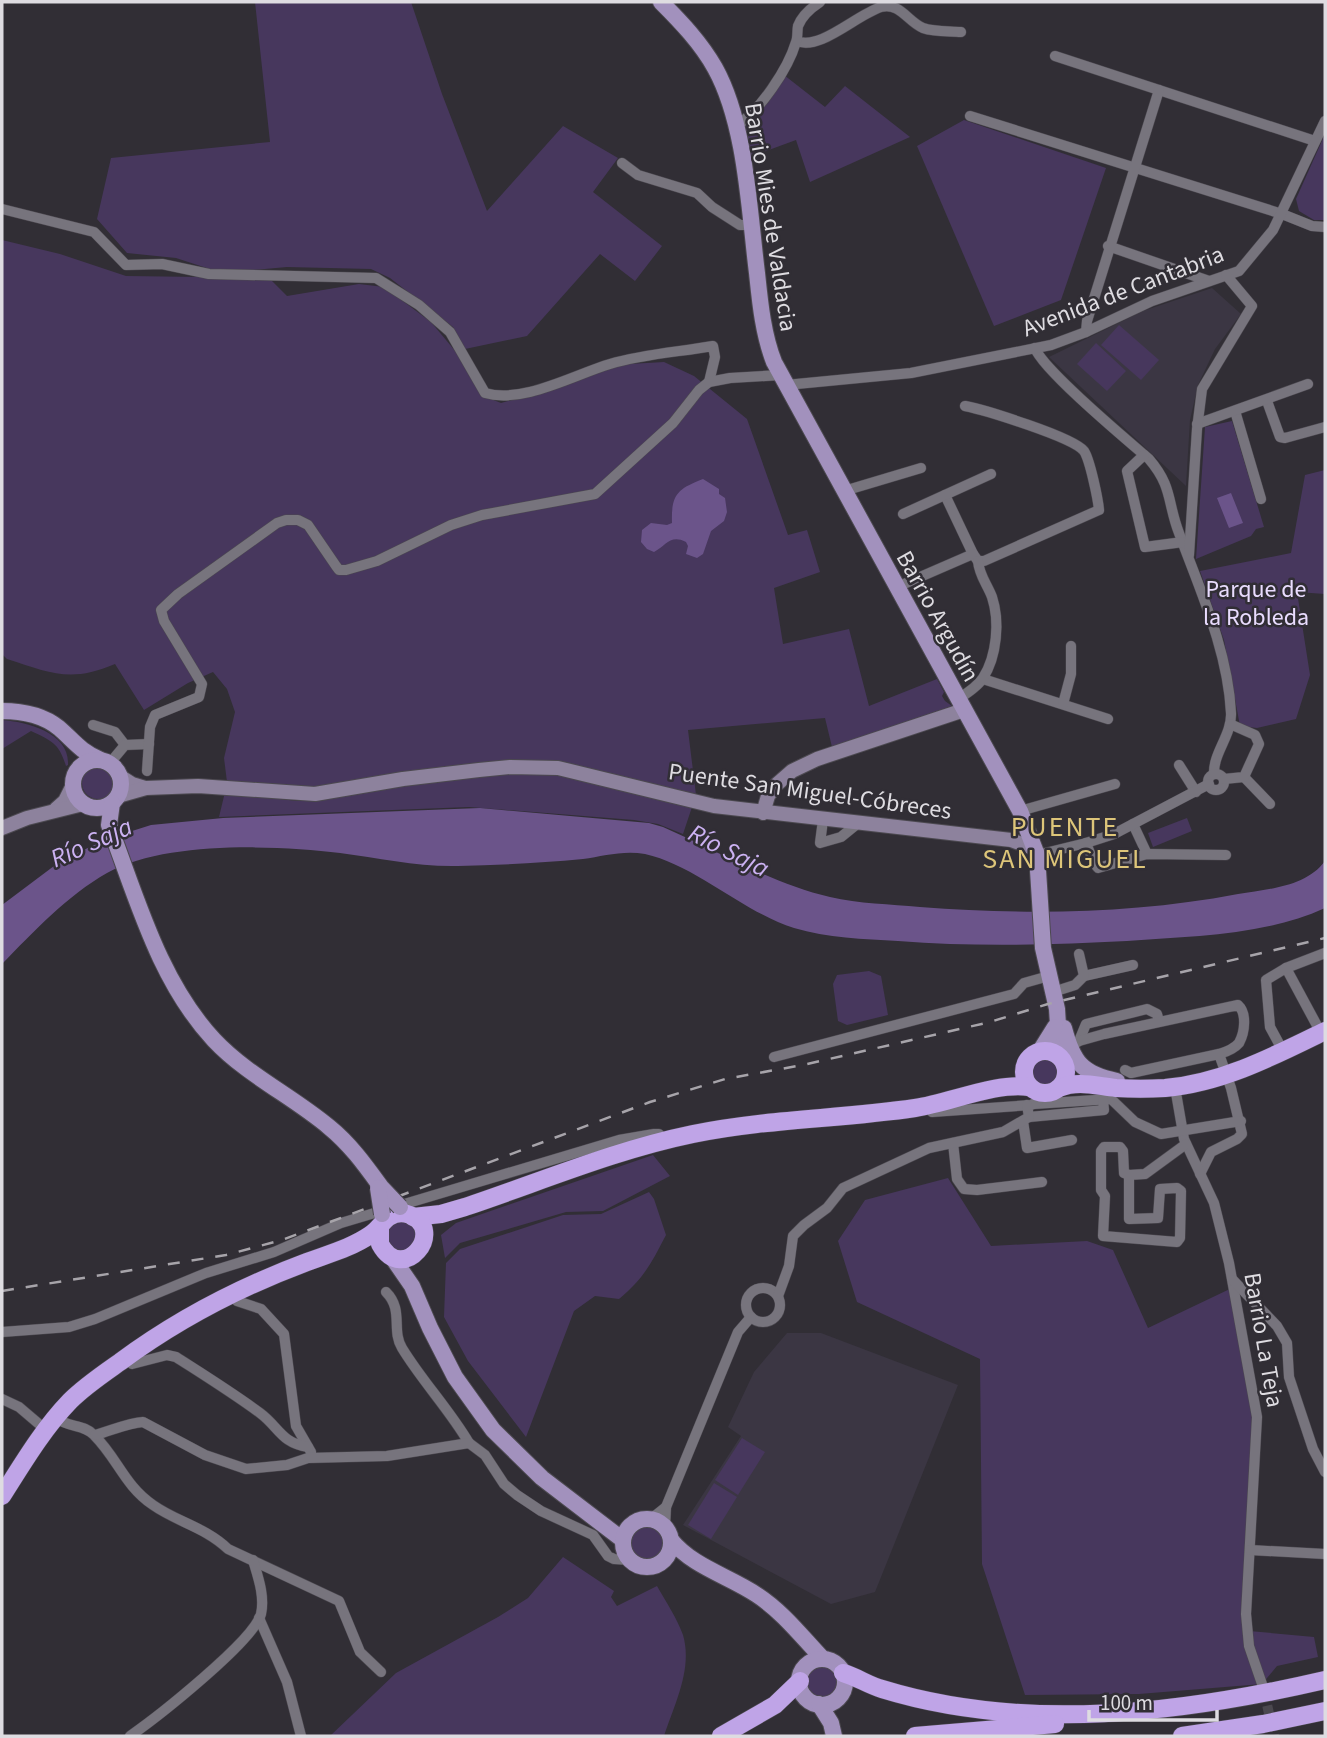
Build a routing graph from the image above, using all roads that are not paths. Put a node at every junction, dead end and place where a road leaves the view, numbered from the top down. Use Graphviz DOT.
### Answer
graph roads {
  1 [pos="661,2"];
  2 [pos="820,2"];
  3 [pos="961,32"];
  4 [pos="797,41"];
  5 [pos="1055,57"];
  6 [pos="1159,90"];
  7 [pos="970,116"];
  8 [pos="1325,121"];
  9 [pos="736,126"];
  10 [pos="1315,141"];
  11 [pos="622,163"];
  12 [pos="1134,168"];
  13 [pos="2,209"];
  14 [pos="1282,214"];
  15 [pos="751,225"];
  16 [pos="1325,227"];
  17 [pos="1108,246"];
  18 [pos="1226,275"];
  19 [pos="1209,281"];
  20 [pos="1086,332"];
  21 [pos="1035,348"];
  22 [pos="783,380"];
  23 [pos="709,382"];
  24 [pos="1308,384"];
  25 [pos="1267,401"];
  26 [pos="965,407"];
  27 [pos="1235,411"];
  28 [pos="1197,424"];
  29 [pos="1325,427"];
  30 [pos="1144,455"];
  31 [pos="921,468"];
  32 [pos="991,474"];
  33 [pos="844,491"];
  34 [pos="944,495"];
  35 [pos="1261,499"];
  36 [pos="1191,503"];
  37 [pos="903,514"];
  38 [pos="1176,524"];
  39 [pos="1183,542"];
  40 [pos="976,558"];
  41 [pos="1189,558"];
  42 [pos="897,587"];
  43 [pos="1071,646"];
  44 [pos="983,679"];
  45 [pos="1063,704"];
  46 [pos="961,705"];
  47 [pos="2,711"];
  48 [pos="1108,719"];
  49 [pos="1230,724"];
  50 [pos="93,725"];
  51 [pos="73,743"];
  52 [pos="149,744"];
  53 [pos="125,745"];
  54 [pos="104,761"];
  55 [pos="1179,765"];
  56 [pos="146,771"];
  57 [pos="121,777"];
  58 [pos="1244,777"];
  59 [pos="75,778"];
  60 [pos="1216,779"];
  61 [pos="1115,784"];
  62 [pos="146,788"];
  63 [pos="1196,792"];
  64 [pos="1270,804"];
  65 [pos="103,808"];
  66 [pos="55,810"];
  67 [pos="1020,811"];
  68 [pos="763,813"];
  69 [pos="823,820"];
  70 [pos="858,824"];
  71 [pos="1133,824"];
  72 [pos="2,828"];
  73 [pos="1028,830"];
  74 [pos="1011,840"];
  75 [pos="1086,843"];
  76 [pos="1036,852"];
  77 [pos="1147,854"];
  78 [pos="1226,855"];
  79 [pos="1325,953"];
  80 [pos="1079,954"];
  81 [pos="1133,965"];
  82 [pos="1286,968"];
  83 [pos="1084,976"];
  84 [pos="1051,984"];
  85 [pos="1057,1017"];
  86 [pos="1323,1032"];
  87 [pos="1283,1051"];
  88 [pos="1061,1054"];
  89 [pos="1219,1054"];
  90 [pos="774,1056"];
  91 [pos="1125,1070"];
  92 [pos="1226,1075"];
  93 [pos="1166,1088"];
  94 [pos="1036,1091"];
  95 [pos="1099,1092"];
  96 [pos="890,1112"];
  97 [pos="1026,1119"];
  98 [pos="1241,1121"];
  99 [pos="1182,1131"];
  100 [pos="664,1140"];
  101 [pos="1072,1140"];
  102 [pos="953,1143"];
  103 [pos="1186,1144"];
  104 [pos="1200,1174"];
  105 [pos="1129,1175"];
  106 [pos="1042,1182"];
  107 [pos="378,1184"];
  108 [pos="465,1208"];
  109 [pos="407,1213"];
  110 [pos="382,1221"];
  111 [pos="421,1244"];
  112 [pos="337,1251"];
  113 [pos="388,1254"];
  114 [pos="1232,1279"];
  115 [pos="386,1292"];
  116 [pos="230,1293"];
  117 [pos="416,1294"];
  118 [pos="778,1296"];
  119 [pos="751,1317"];
  120 [pos="2,1332"];
  121 [pos="126,1357"];
  122 [pos="2,1399"];
  123 [pos="51,1424"];
  124 [pos="95,1435"];
  125 [pos="469,1443"];
  126 [pos="308,1447"];
  127 [pos="314,1458"];
  128 [pos="1325,1472"];
  129 [pos="2,1496"];
  130 [pos="584,1508"];
  131 [pos="634,1522"];
  132 [pos="662,1529"];
  133 [pos="623,1540"];
  134 [pos="1250,1550"];
  135 [pos="1325,1554"];
  136 [pos="253,1560"];
  137 [pos="630,1560"];
  138 [pos="664,1560"];
  139 [pos="701,1566"];
  140 [pos="259,1618"];
  141 [pos="797,1633"];
  142 [pos="823,1659"];
  143 [pos="381,1672"];
  144 [pos="843,1672"];
  145 [pos="802,1675"];
  146 [pos="1325,1680"];
  147 [pos="1262,1684"];
  148 [pos="1325,1686"];
  149 [pos="828,1702"];
  150 [pos="1325,1711"];
  151 [pos="832,1730"];
  152 [pos="130,1736"];
  153 [pos="301,1736"];
  154 [pos="721,1736"];
  155 [pos="915,1736"];
  156 [pos="1182,1736"];
  157 [pos="1221,1736"];
  1 -- 9 [label="main road, Barrio Mies de Valdacia"];
  2 -- 4 [label="street"];
  3 -- 4 [label="street"];
  4 -- 9 [label="street"];
  5 -- 6 [label="street"];
  6 -- 10 [label="street"];
  6 -- 12 [label="street"];
  7 -- 12 [label="street"];
  8 -- 10 [label="street, Avenida de Cantabria"];
  9 -- 15 [label="main road, Barrio Mies de Valdacia"];
  10 -- 14 [label="street, Avenida de Cantabria"];
  11 -- 15 [label="street"];
  12 -- 14 [label="street"];
  12 -- 17 [label="street"];
  13 -- 23 [label="street"];
  14 -- 16 [label="street"];
  14 -- 18 [label="street, Avenida de Cantabria"];
  15 -- 22 [label="main road, Barrio Mies de Valdacia"];
  17 -- 19 [label="street"];
  17 -- 20 [label="street"];
  18 -- 19 [label="street, Avenida de Cantabria"];
  18 -- 28 [label="street"];
  19 -- 20 [label="street, Avenida de Cantabria"];
  20 -- 21 [label="street, Avenida de Cantabria"];
  21 -- 22 [label="street, Avenida de Cantabria"];
  21 -- 30 [label="street"];
  22 -- 23 [label="street, Avenida de Cantabria"];
  22 -- 33 [label="main road, Barrio Argudín"];
  23 -- 52 [label="street"];
  24 -- 25 [label="street"];
  25 -- 27 [label="street"];
  25 -- 29 [label="street"];
  26 -- 40 [label="street"];
  27 -- 28 [label="street"];
  27 -- 35 [label="street"];
  28 -- 36 [label="street"];
  30 -- 38 [label="street"];
  30 -- 39 [label="street"];
  31 -- 33 [label="street"];
  32 -- 34 [label="street"];
  33 -- 42 [label="main road, Barrio Argudín"];
  34 -- 37 [label="street"];
  34 -- 40 [label="street"];
  36 -- 38 [label="street"];
  36 -- 41 [label="street"];
  38 -- 39 [label="street"];
  39 -- 41 [label="street"];
  40 -- 42 [label="street"];
  40 -- 44 [label="street"];
  41 -- 49 [label="street"];
  42 -- 46 [label="main road, Barrio Argudín"];
  43 -- 45 [label="street"];
  44 -- 45 [label="street"];
  44 -- 46 [label="street"];
  45 -- 48 [label="street"];
  46 -- 67 [label="main road, Barrio Argudín"];
  46 -- 68 [label="street"];
  47 -- 51 [label="main road"];
  49 -- 58 [label="street"];
  49 -- 60 [label="street"];
  50 -- 53 [label="street"];
  51 -- 54 [label="main road"];
  51 -- 59 [label="main road"];
  52 -- 53 [label="street"];
  52 -- 56 [label="street"];
  53 -- 54 [label="street"];
  54 -- 57 [label="main road, Puente San Miguel-Cóbreces"];
  54 -- 59 [label="main road"];
  55 -- 63 [label="street"];
  57 -- 62 [label="street, Puente San Miguel-Cóbreces"];
  57 -- 65 [label="main road"];
  58 -- 60 [label="street"];
  58 -- 64 [label="street"];
  59 -- 65 [label="main road"];
  59 -- 66 [label="street"];
  60 -- 63 [label="street"];
  61 -- 67 [label="street"];
  62 -- 65 [label="street, Puente San Miguel-Cóbreces"];
  62 -- 68 [label="street, Puente San Miguel-Cóbreces"];
  63 -- 71 [label="street"];
  65 -- 66 [label="street, Puente San Miguel-Cóbreces"];
  65 -- 107 [label="main road"];
  66 -- 72 [label="street, Puente San Miguel-Cóbreces"];
  67 -- 73 [label="main road, Barrio Argudín"];
  68 -- 69 [label="street, Puente San Miguel-Cóbreces"];
  69 -- 70 [label="street, Puente San Miguel-Cóbreces"];
  69 -- 70 [label="street"];
  70 -- 74 [label="street, Puente San Miguel-Cóbreces"];
  71 -- 75 [label="street"];
  71 -- 77 [label="street"];
  73 -- 74 [label="street"];
  73 -- 76 [label="main road, Barrio Argudín"];
  74 -- 76 [label="street, Puente San Miguel-Cóbreces"];
  75 -- 76 [label="street"];
  75 -- 77 [label="street"];
  76 -- 84 [label="main road, Barrio Argudín"];
  77 -- 78 [label="street"];
  79 -- 82 [label="street"];
  80 -- 83 [label="street"];
  81 -- 83 [label="street"];
  82 -- 86 [label="street"];
  82 -- 87 [label="street"];
  83 -- 84 [label="street"];
  84 -- 85 [label="main road, Barrio Argudín"];
  84 -- 90 [label="street"];
  85 -- 88 [label="main road"];
  85 -- 88 [label="main road, Barrio Argudín"];
  86 -- 87 [label="highway"];
  87 -- 92 [label="highway"];
  88 -- 89 [label="street"];
  88 -- 93 [label="main road"];
  88 -- 94 [label="highway"];
  88 -- 94 [label="highway"];
  88 -- 95 [label="highway"];
  89 -- 91 [label="street"];
  89 -- 92 [label="street"];
  92 -- 93 [label="highway"];
  92 -- 98 [label="street"];
  93 -- 95 [label="highway"];
  93 -- 99 [label="street, Barrio La Teja"];
  94 -- 95 [label="street"];
  94 -- 95 [label="highway"];
  94 -- 96 [label="street"];
  94 -- 96 [label="highway"];
  94 -- 97 [label="street"];
  95 -- 97 [label="street"];
  95 -- 99 [label="street"];
  96 -- 100 [label="highway"];
  97 -- 101 [label="street"];
  97 -- 102 [label="street"];
  98 -- 99 [label="street"];
  98 -- 104 [label="street"];
  99 -- 103 [label="street, Barrio La Teja"];
  100 -- 108 [label="highway"];
  100 -- 120 [label="street"];
  102 -- 106 [label="street"];
  102 -- 118 [label="street"];
  103 -- 104 [label="street, Barrio La Teja"];
  103 -- 105 [label="street"];
  104 -- 114 [label="street, Barrio La Teja"];
  105 -- 105 [label="street"];
  107 -- 109 [label="main road, bridge"];
  107 -- 110 [label="main road, bridge"];
  108 -- 109 [label="highway"];
  108 -- 111 [label="highway"];
  109 -- 110 [label="highway"];
  109 -- 111 [label="highway"];
  110 -- 112 [label="highway"];
  110 -- 113 [label="highway"];
  111 -- 113 [label="highway"];
  111 -- 117 [label="main road"];
  112 -- 113 [label="highway"];
  112 -- 116 [label="highway"];
  113 -- 117 [label="main road"];
  114 -- 128 [label="street"];
  114 -- 134 [label="street, Barrio La Teja"];
  115 -- 125 [label="street"];
  116 -- 121 [label="highway"];
  116 -- 126 [label="street"];
  117 -- 130 [label="main road"];
  118 -- 119 [label="street"];
  118 -- 119 [label="street"];
  119 -- 132 [label="street"];
  121 -- 123 [label="highway"];
  121 -- 126 [label="street"];
  122 -- 123 [label="street"];
  123 -- 124 [label="street"];
  123 -- 129 [label="highway"];
  124 -- 127 [label="street"];
  124 -- 136 [label="street"];
  125 -- 127 [label="street"];
  125 -- 137 [label="street"];
  126 -- 127 [label="street"];
  130 -- 131 [label="main road"];
  130 -- 133 [label="main road"];
  131 -- 132 [label="main road"];
  131 -- 133 [label="main road"];
  132 -- 138 [label="main road"];
  132 -- 139 [label="main road"];
  133 -- 137 [label="main road"];
  134 -- 135 [label="street"];
  134 -- 147 [label="street, Barrio La Teja"];
  136 -- 140 [label="street"];
  136 -- 143 [label="street"];
  137 -- 138 [label="main road"];
  138 -- 139 [label="main road"];
  139 -- 141 [label="main road"];
  140 -- 152 [label="street"];
  140 -- 153 [label="street"];
  141 -- 142 [label="main road"];
  141 -- 145 [label="main road"];
  142 -- 144 [label="main road"];
  142 -- 145 [label="main road"];
  144 -- 146 [label="highway"];
  144 -- 149 [label="main road"];
  145 -- 149 [label="main road"];
  145 -- 154 [label="highway"];
  148 -- 155 [label="highway"];
  149 -- 151 [label="main road"];
  150 -- 156 [label="highway"];
  150 -- 157 [label="highway"];
}
